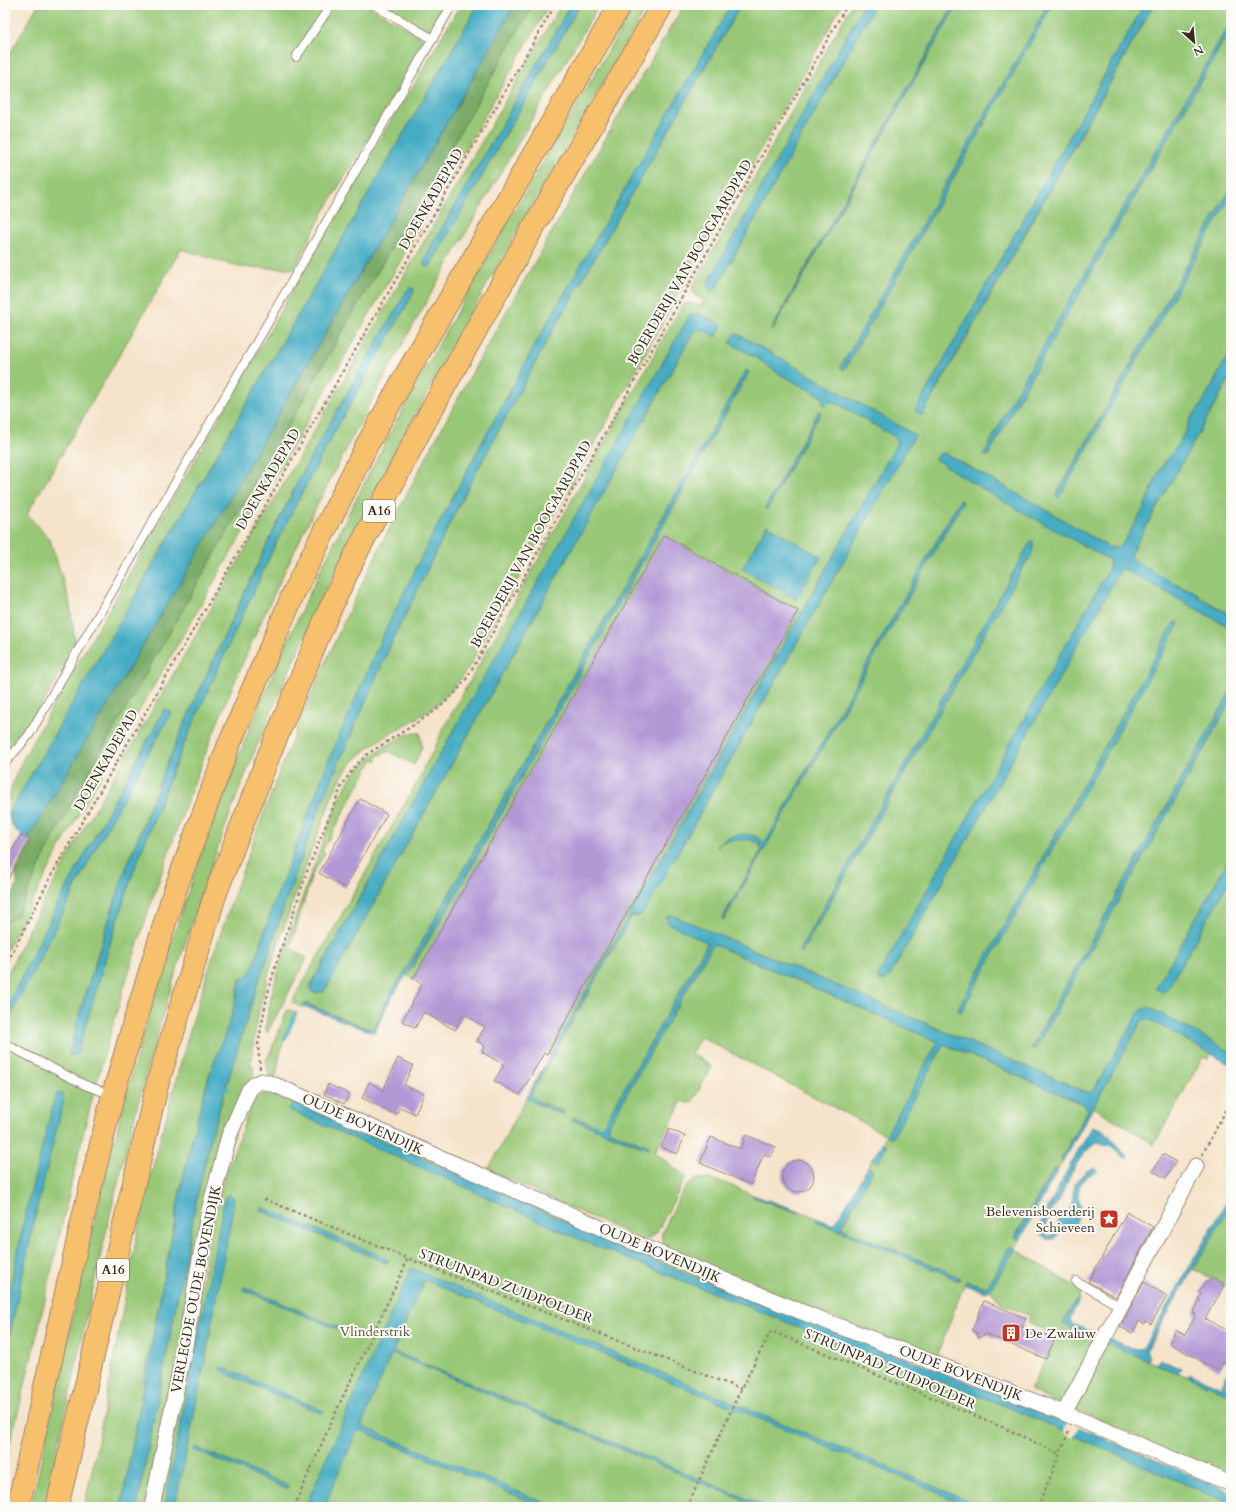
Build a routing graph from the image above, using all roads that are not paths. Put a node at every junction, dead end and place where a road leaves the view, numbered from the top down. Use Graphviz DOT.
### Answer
graph roads {
  1 [pos="331,5"];
  2 [pos="374,5"];
  3 [pos="452,5"];
  4 [pos="620,5"];
  5 [pos="662,5"];
  6 [pos="433,39"];
  7 [pos="296,57"];
  8 [pos="5,762"];
  9 [pos="5,1044"];
  10 [pos="262,1081"];
  11 [pos="113,1096"];
  12 [pos="1196,1166"];
  13 [pos="1076,1281"];
  14 [pos="1121,1307"];
  15 [pos="1064,1413"];
  16 [pos="1231,1484"];
  17 [pos="18,1507"];
  18 [pos="57,1507"];
  19 [pos="152,1507"];
  1 -- 7 [label="lane"];
  2 -- 6 [label="lane"];
  3 -- 6 [label="lane"];
  4 -- 11 [label="highway, A16"];
  5 -- 18 [label="highway, A16"];
  6 -- 8 [label="lane"];
  9 -- 11 [label="lane"];
  10 -- 15 [label="street, OUDE BOVENDIJK"];
  10 -- 19 [label="street, VERLEGDE OUDE BOVENDIJK"];
  11 -- 17 [label="highway, A16"];
  12 -- 14 [label="street"];
  13 -- 14 [label="lane"];
  14 -- 15 [label="street"];
  15 -- 16 [label="street, OUDE BOVENDIJK"];
}
